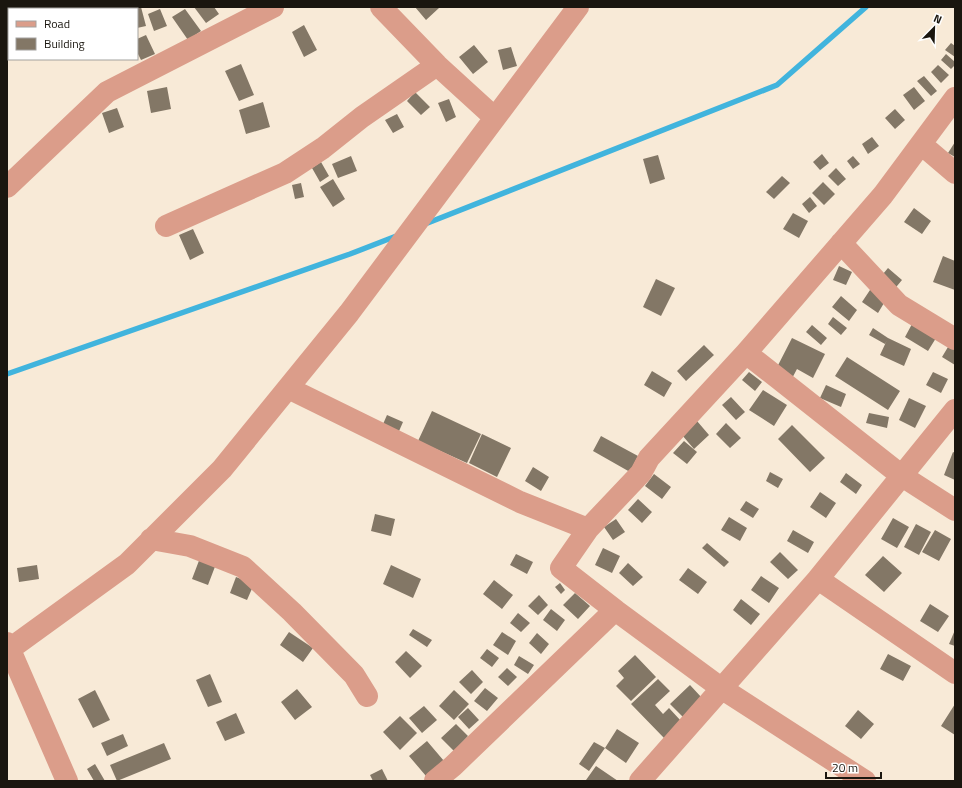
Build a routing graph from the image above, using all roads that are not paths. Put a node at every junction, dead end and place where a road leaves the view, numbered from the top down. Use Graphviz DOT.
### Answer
graph roads {
  1 [pos="273,7"];
  2 [pos="382,7"];
  3 [pos="578,7"];
  4 [pos="437,65"];
  5 [pos="955,98"];
  6 [pos="495,118"];
  7 [pos="921,144"];
  8 [pos="955,173"];
  9 [pos="7,187"];
  10 [pos="166,226"];
  11 [pos="841,244"];
  12 [pos="955,339"];
  13 [pos="746,353"];
  14 [pos="288,388"];
  15 [pos="955,410"];
  16 [pos="902,476"];
  17 [pos="955,510"];
  18 [pos="588,529"];
  19 [pos="151,539"];
  20 [pos="818,579"];
  21 [pos="615,610"];
  22 [pos="8,648"];
  23 [pos="955,673"];
  24 [pos="721,688"];
  25 [pos="367,696"];
  26 [pos="67,781"];
  27 [pos="435,781"];
  28 [pos="640,781"];
  29 [pos="865,781"];
  1 -- 9 [label="street"];
  2 -- 4 [label="street"];
  3 -- 6 [label="street"];
  4 -- 6 [label="street"];
  4 -- 10 [label="street"];
  5 -- 7 [label="street"];
  6 -- 14 [label="street"];
  7 -- 8 [label="street"];
  7 -- 11 [label="street"];
  11 -- 12 [label="street"];
  11 -- 13 [label="street"];
  13 -- 16 [label="street"];
  13 -- 18 [label="street"];
  14 -- 18 [label="street"];
  14 -- 19 [label="street"];
  15 -- 16 [label="street"];
  16 -- 17 [label="street"];
  16 -- 20 [label="street"];
  18 -- 21 [label="street"];
  19 -- 22 [label="street"];
  19 -- 25 [label="street"];
  20 -- 23 [label="street"];
  20 -- 24 [label="street"];
  21 -- 24 [label="street"];
  21 -- 27 [label="street"];
  22 -- 26 [label="street"];
  24 -- 28 [label="street"];
  24 -- 29 [label="street"];
}
